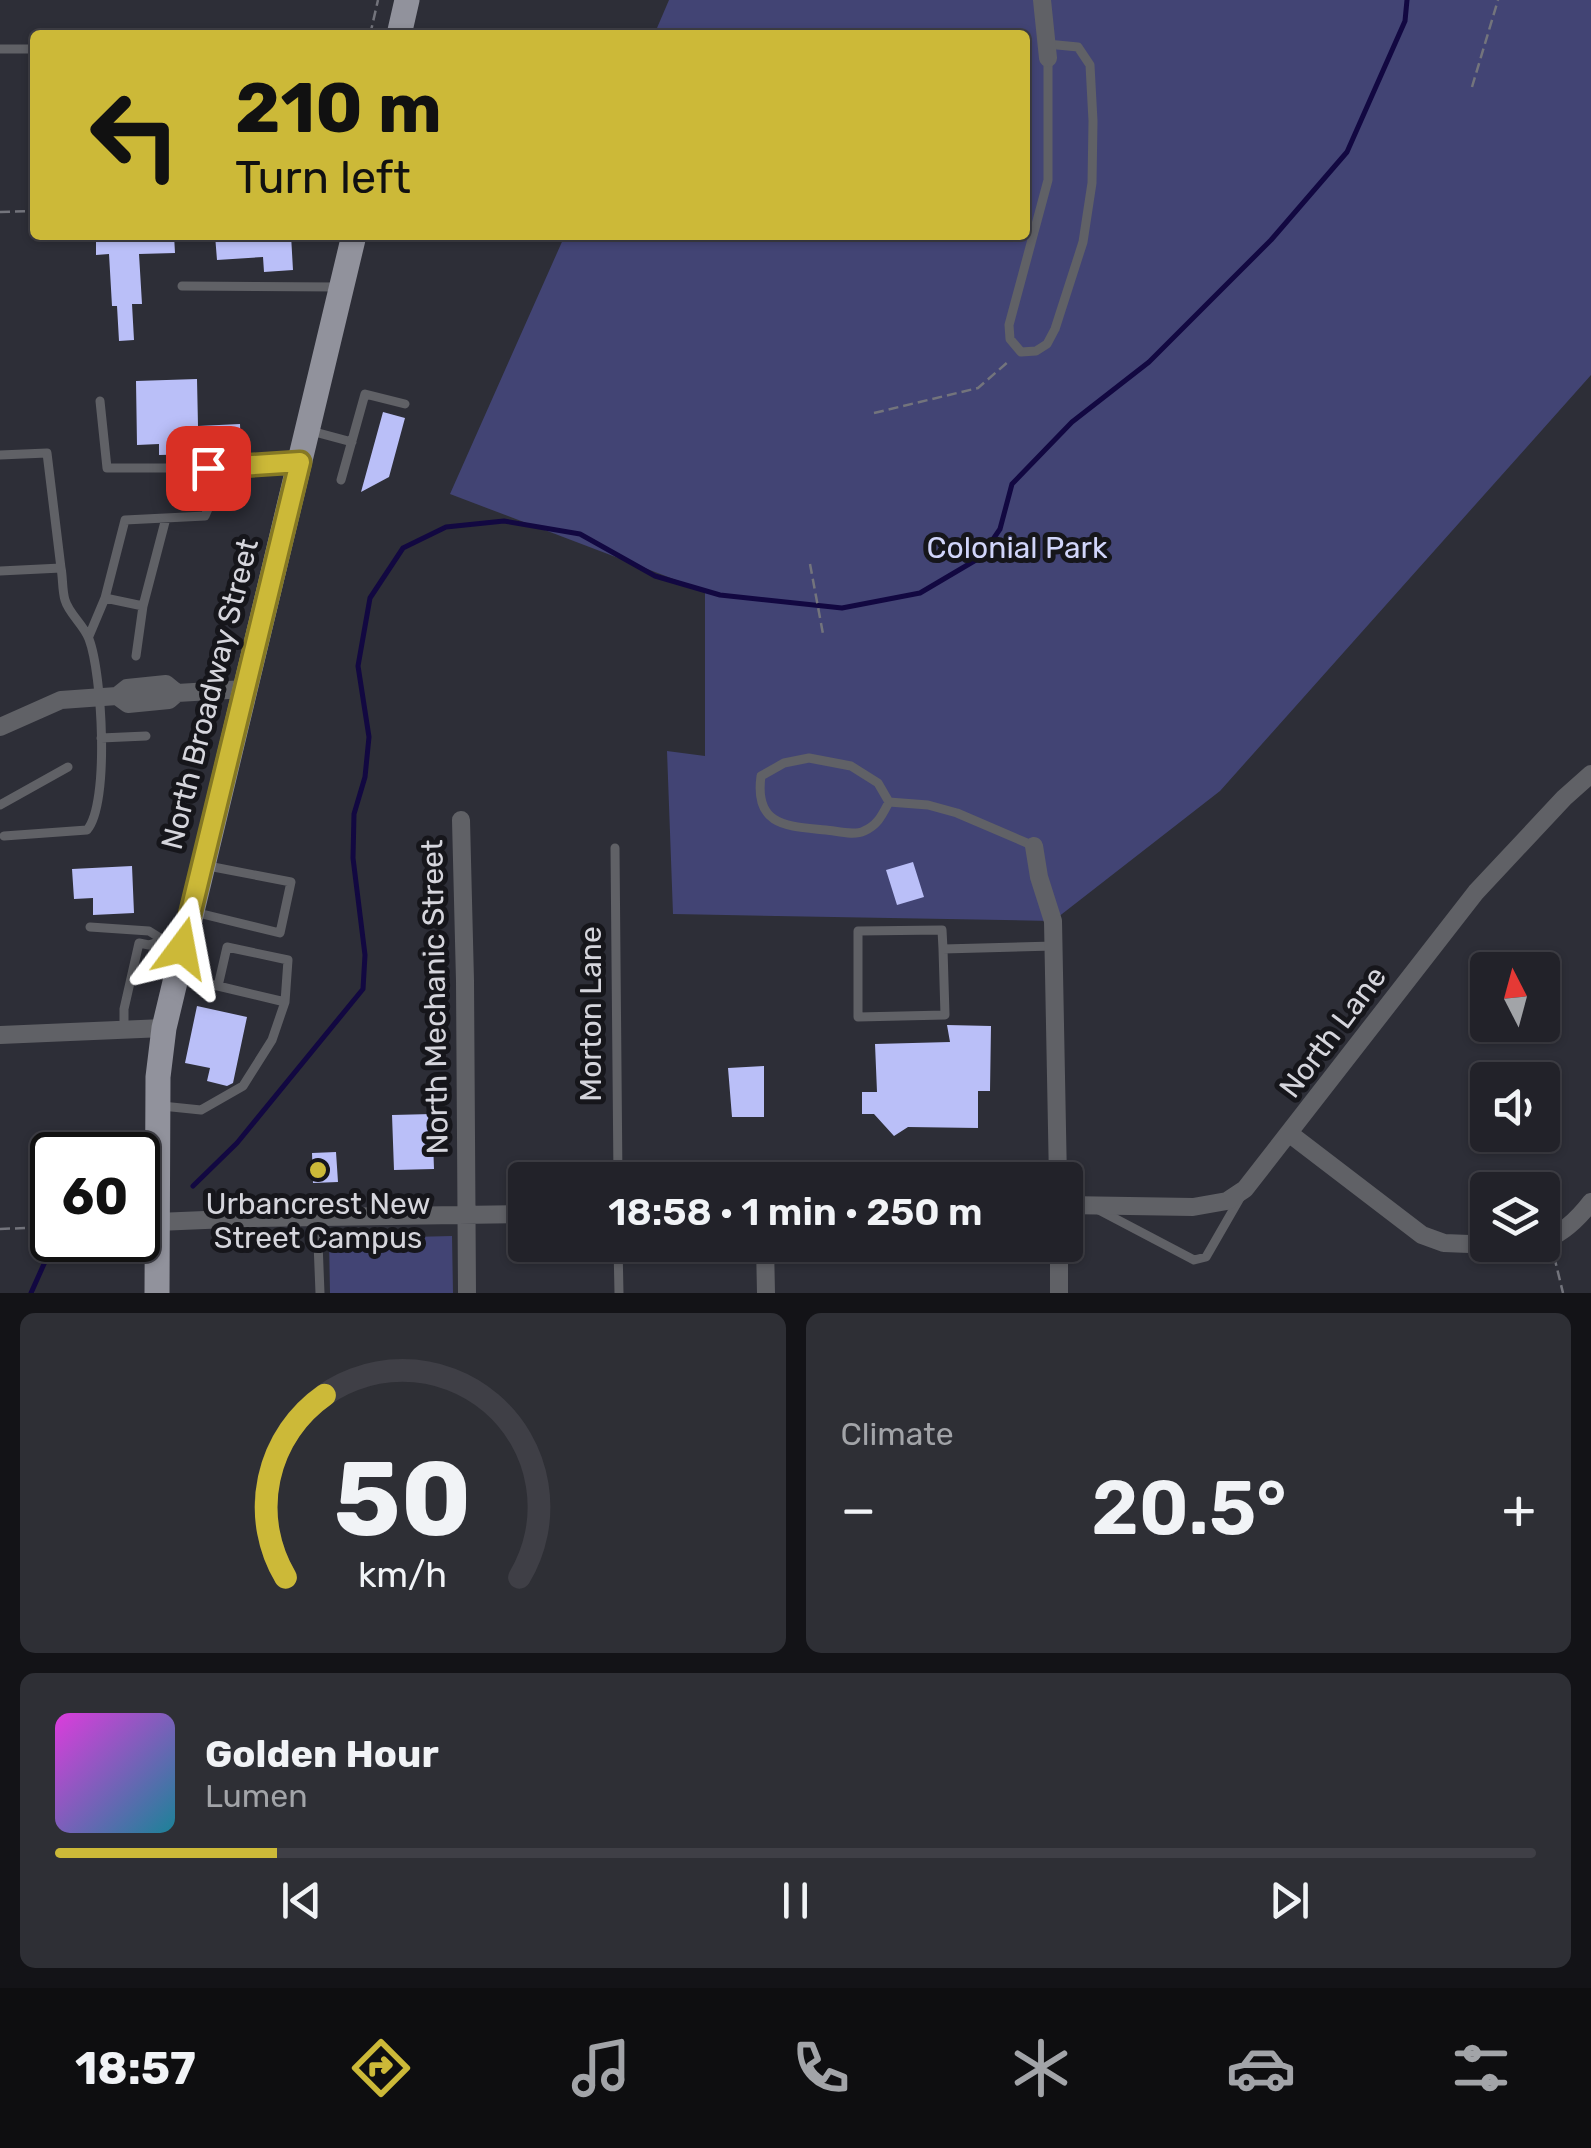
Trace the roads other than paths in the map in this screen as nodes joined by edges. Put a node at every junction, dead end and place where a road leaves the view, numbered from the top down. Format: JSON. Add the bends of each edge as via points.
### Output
{"nodes":[{"id":1,"x":407,"y":0,"type":"edge"},
{"id":2,"x":1042,"y":0,"type":"edge"},
{"id":3,"x":400,"y":30,"type":"edge"},
{"id":4,"x":0,"y":49,"type":"edge"},
{"id":5,"x":30,"y":49,"type":"edge"},
{"id":6,"x":1048,"y":51,"type":"junction"},
{"id":7,"x":353,"y":240,"type":"edge"},
{"id":8,"x":182,"y":286,"type":"dead end"},
{"id":9,"x":342,"y":287,"type":"junction"},
{"id":10,"x":100,"y":402,"type":"dead end"},
{"id":11,"x":405,"y":404,"type":"dead end"},
{"id":12,"x":307,"y":430,"type":"junction"},
{"id":13,"x":352,"y":442,"type":"junction"},
{"id":14,"x":0,"y":455,"type":"edge"},
{"id":15,"x":300,"y":462,"type":"junction"},
{"id":16,"x":208,"y":468,"type":"junction"},
{"id":17,"x":341,"y":480,"type":"dead end"},
{"id":18,"x":166,"y":518,"type":"junction"},
{"id":19,"x":62,"y":568,"type":"junction"},
{"id":20,"x":0,"y":571,"type":"edge"},
{"id":21,"x":106,"y":598,"type":"junction"},
{"id":22,"x":144,"y":606,"type":"junction"},
{"id":23,"x":88,"y":636,"type":"junction"},
{"id":24,"x":136,"y":656,"type":"dead end"},
{"id":25,"x":244,"y":689,"type":"junction"},
{"id":26,"x":108,"y":696,"type":"junction"},
{"id":27,"x":0,"y":727,"type":"edge"},
{"id":28,"x":146,"y":736,"type":"dead end"},
{"id":29,"x":100,"y":738,"type":"junction"},
{"id":30,"x":68,"y":767,"type":"dead end"},
{"id":31,"x":1591,"y":774,"type":"edge"},
{"id":32,"x":888,"y":802,"type":"junction"},
{"id":33,"x":0,"y":805,"type":"edge"},
{"id":34,"x":460,"y":820,"type":"dead end"},
{"id":35,"x":4,"y":836,"type":"dead end"},
{"id":36,"x":1034,"y":846,"type":"joint"},
{"id":37,"x":615,"y":848,"type":"dead end"},
{"id":38,"x":202,"y":865,"type":"junction"},
{"id":39,"x":191,"y":911,"type":"junction"},
{"id":40,"x":90,"y":927,"type":"dead end"},
{"id":41,"x":266,"y":929,"type":"junction"},
{"id":42,"x":173,"y":944,"type":"junction"},
{"id":43,"x":1054,"y":946,"type":"junction"},
{"id":44,"x":943,"y":949,"type":"junction"},
{"id":45,"x":260,"y":954,"type":"junction"},
{"id":46,"x":176,"y":977,"type":"junction"},
{"id":47,"x":218,"y":986,"type":"junction"},
{"id":48,"x":286,"y":1002,"type":"junction"},
{"id":49,"x":164,"y":1028,"type":"junction"},
{"id":50,"x":124,"y":1030,"type":"junction"},
{"id":51,"x":0,"y":1035,"type":"edge"},
{"id":52,"x":158,"y":1106,"type":"junction"},
{"id":53,"x":158,"y":1132,"type":"edge"},
{"id":54,"x":1290,"y":1134,"type":"junction"},
{"id":55,"x":618,"y":1162,"type":"edge"},
{"id":56,"x":1058,"y":1162,"type":"edge"},
{"id":57,"x":1245,"y":1189,"type":"junction"},
{"id":58,"x":1591,"y":1202,"type":"edge"},
{"id":59,"x":1083,"y":1206,"type":"edge"},
{"id":60,"x":1090,"y":1206,"type":"junction"},
{"id":61,"x":508,"y":1214,"type":"edge"},
{"id":62,"x":466,"y":1215,"type":"junction"},
{"id":63,"x":317,"y":1217,"type":"junction"},
{"id":64,"x":160,"y":1222,"type":"edge"},
{"id":65,"x":1560,"y":1231,"type":"edge"},
{"id":66,"x":1470,"y":1244,"type":"edge"},
{"id":67,"x":157,"y":1262,"type":"edge"},
{"id":68,"x":618,"y":1262,"type":"edge"},
{"id":69,"x":765,"y":1262,"type":"edge"},
{"id":70,"x":1059,"y":1262,"type":"edge"},
{"id":71,"x":157,"y":1293,"type":"edge"},
{"id":72,"x":320,"y":1293,"type":"edge"},
{"id":73,"x":467,"y":1293,"type":"edge"},
{"id":74,"x":619,"y":1293,"type":"edge"},
{"id":75,"x":766,"y":1293,"type":"edge"},
{"id":76,"x":1059,"y":1293,"type":"edge"}],
"edges":[{"from":1,"to":3,"type":"main road"},
{"from":2,"to":6,"type":"street"},
{"from":4,"to":5,"type":"lane"},
{"from":6,"to":6,"type":"lane","via":[[1048,180],[1010,325],[1010,339],[1021,352],[1036,352],[1055,329],[1083,242],[1092,184],[1090,65],[1078,48]]},
{"from":7,"to":9,"type":"main road","name":"North Broadway Street"},
{"from":8,"to":9,"type":"lane"},
{"from":9,"to":12,"type":"main road","name":"North Broadway Street"},
{"from":10,"to":16,"type":"lane","via":[[107,468]]},
{"from":11,"to":13,"type":"lane","via":[[365,394]]},
{"from":12,"to":13,"type":"lane"},
{"from":12,"to":15,"type":"main road","name":"North Broadway Street"},
{"from":13,"to":17,"type":"lane"},
{"from":14,"to":19,"type":"lane","via":[[46,453]]},
{"from":15,"to":16,"type":"lane"},
{"from":15,"to":25,"type":"main road","name":"North Broadway Street"},
{"from":16,"to":18,"type":"lane","via":[[205,516]]},
{"from":18,"to":21,"type":"lane","via":[[125,520]]},
{"from":18,"to":22,"type":"lane"},
{"from":19,"to":20,"type":"lane"},
{"from":19,"to":23,"type":"lane","via":[[65,602]]},
{"from":21,"to":22,"type":"lane"},
{"from":21,"to":23,"type":"lane"},
{"from":22,"to":24,"type":"lane"},
{"from":23,"to":26,"type":"lane"},
{"from":25,"to":26,"type":"street","via":[[178,693],[166,684]]},
{"from":25,"to":38,"type":"main road","name":"North Broadway Street"},
{"from":26,"to":27,"type":"street","via":[[61,700]]},
{"from":26,"to":29,"type":"lane"},
{"from":28,"to":29,"type":"lane"},
{"from":29,"to":35,"type":"lane","via":[[94,822],[86,830]]},
{"from":30,"to":33,"type":"lane"},
{"from":31,"to":54,"type":"street","name":"North Lane","via":[[1476,892]]},
{"from":32,"to":32,"type":"lane","via":[[878,783],[851,766],[809,758],[762,776],[759,793],[781,826],[860,834],[878,823]]},
{"from":32,"to":36,"type":"lane","via":[[958,812]]},
{"from":34,"to":62,"type":"street","name":"North Mechanic Street"},
{"from":36,"to":43,"type":"street"},
{"from":37,"to":55,"type":"lane","name":"Morton Lane"},
{"from":38,"to":39,"type":"main road","name":"North Broadway Street"},
{"from":38,"to":41,"type":"lane","via":[[291,882],[280,932]]},
{"from":39,"to":41,"type":"lane"},
{"from":39,"to":42,"type":"main road","name":"North Broadway Street"},
{"from":40,"to":42,"type":"lane","via":[[149,931]]},
{"from":41,"to":45,"type":"lane"},
{"from":42,"to":46,"type":"main road","name":"North Broadway Street"},
{"from":42,"to":50,"type":"lane","via":[[139,942]]},
{"from":43,"to":44,"type":"lane"},
{"from":43,"to":56,"type":"street"},
{"from":44,"to":44,"type":"lane","via":[[945,1015],[858,1017],[858,931],[942,930]]},
{"from":45,"to":47,"type":"lane","via":[[227,947]]},
{"from":45,"to":48,"type":"lane","via":[[288,960]]},
{"from":46,"to":47,"type":"lane"},
{"from":46,"to":49,"type":"main road","name":"North Broadway Street"},
{"from":47,"to":48,"type":"lane"},
{"from":48,"to":52,"type":"lane","via":[[243,1086],[201,1110]]},
{"from":49,"to":50,"type":"street"},
{"from":49,"to":52,"type":"main road","name":"North Broadway Street"},
{"from":50,"to":51,"type":"street"},
{"from":52,"to":53,"type":"main road","name":"North Broadway Street"},
{"from":54,"to":57,"type":"street","name":"North Lane"},
{"from":54,"to":66,"type":"street","via":[[1422,1235]]},
{"from":57,"to":60,"type":"street","via":[[1226,1201],[1193,1207]]},
{"from":57,"to":60,"type":"lane","via":[[1206,1257],[1194,1260]]},
{"from":58,"to":65,"type":"street"},
{"from":59,"to":60,"type":"street"},
{"from":61,"to":62,"type":"street"},
{"from":62,"to":63,"type":"street"},
{"from":62,"to":73,"type":"street","name":"North Mechanic Street"},
{"from":63,"to":64,"type":"street"},
{"from":63,"to":72,"type":"lane"},
{"from":67,"to":71,"type":"main road","name":"North Broadway Street"},
{"from":68,"to":74,"type":"lane"},
{"from":69,"to":75,"type":"street"},
{"from":70,"to":76,"type":"street"}]}
